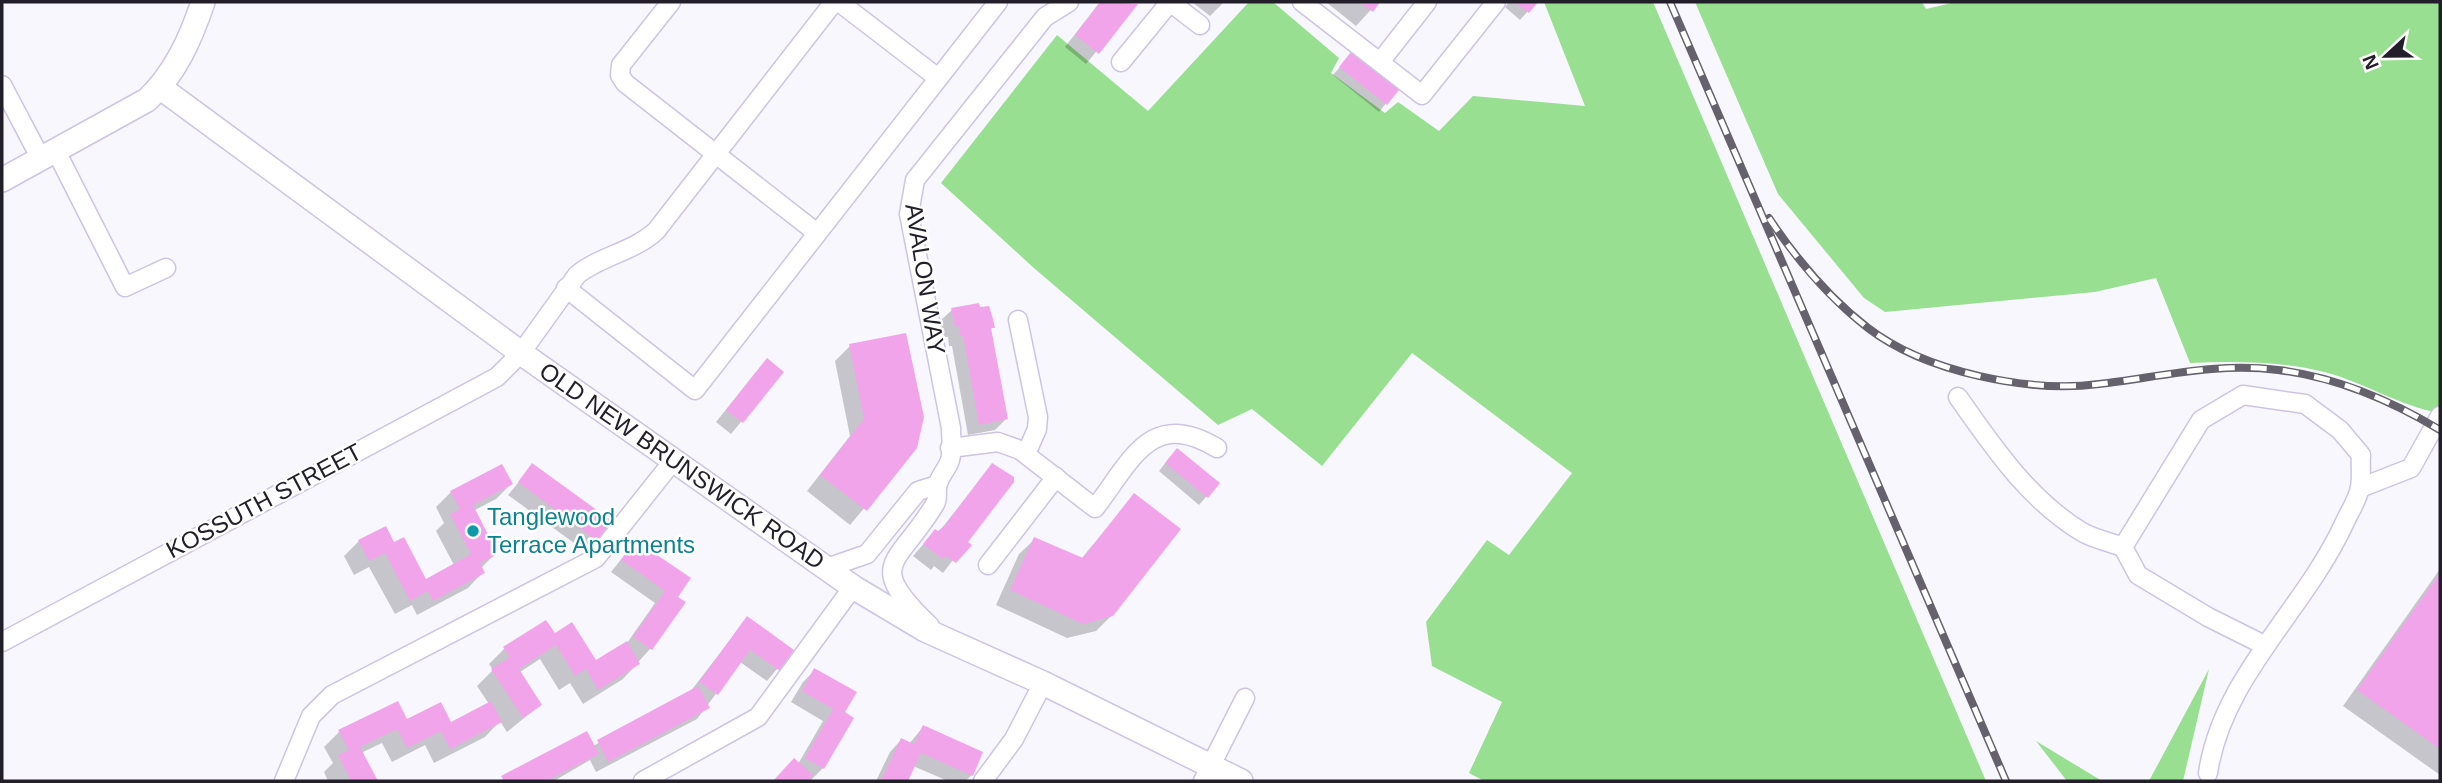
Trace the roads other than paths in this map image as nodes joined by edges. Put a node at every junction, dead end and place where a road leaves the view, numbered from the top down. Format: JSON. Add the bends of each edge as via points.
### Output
{"nodes":[{"id":1,"x":203,"y":2,"type":"edge"},
{"id":2,"x":671,"y":2,"type":"edge"},
{"id":3,"x":837,"y":2,"type":"edge"},
{"id":4,"x":998,"y":2,"type":"edge"},
{"id":5,"x":1069,"y":2,"type":"edge"},
{"id":6,"x":1170,"y":2,"type":"edge"},
{"id":7,"x":1302,"y":2,"type":"edge"},
{"id":8,"x":1427,"y":2,"type":"edge"},
{"id":9,"x":1496,"y":2,"type":"edge"},
{"id":10,"x":1200,"y":25,"type":"dead end"},
{"id":11,"x":1121,"y":62,"type":"dead end"},
{"id":12,"x":1380,"y":62,"type":"junction"},
{"id":13,"x":938,"y":78,"type":"junction"},
{"id":14,"x":2,"y":85,"type":"edge"},
{"id":15,"x":160,"y":88,"type":"junction"},
{"id":16,"x":716,"y":154,"type":"junction"},
{"id":17,"x":48,"y":155,"type":"junction"},
{"id":18,"x":2,"y":180,"type":"edge"},
{"id":19,"x":817,"y":233,"type":"junction"},
{"id":20,"x":166,"y":268,"type":"dead end"},
{"id":21,"x":566,"y":288,"type":"junction"},
{"id":22,"x":1018,"y":320,"type":"dead end"},
{"id":23,"x":521,"y":353,"type":"junction"},
{"id":24,"x":1958,"y":397,"type":"dead end"},
{"id":25,"x":2440,"y":416,"type":"edge"},
{"id":26,"x":950,"y":448,"type":"junction"},
{"id":27,"x":1217,"y":448,"type":"dead end"},
{"id":28,"x":1026,"y":454,"type":"junction"},
{"id":29,"x":673,"y":461,"type":"junction"},
{"id":30,"x":1056,"y":477,"type":"junction"},
{"id":31,"x":937,"y":485,"type":"junction"},
{"id":32,"x":2360,"y":488,"type":"junction"},
{"id":33,"x":2123,"y":547,"type":"junction"},
{"id":34,"x":988,"y":565,"type":"dead end"},
{"id":35,"x":827,"y":568,"type":"junction"},
{"id":36,"x":853,"y":587,"type":"junction"},
{"id":37,"x":940,"y":637,"type":"junction"},
{"id":38,"x":2,"y":642,"type":"edge"},
{"id":39,"x":2266,"y":646,"type":"junction"},
{"id":40,"x":1043,"y":683,"type":"junction"},
{"id":41,"x":1245,"y":698,"type":"dead end"},
{"id":42,"x":1206,"y":773,"type":"edge"},
{"id":43,"x":2210,"y":778,"type":"edge"},
{"id":44,"x":284,"y":781,"type":"edge"},
{"id":45,"x":643,"y":781,"type":"edge"},
{"id":46,"x":983,"y":781,"type":"edge"},
{"id":47,"x":1241,"y":781,"type":"edge"}],
"edges":[{"from":1,"to":15,"type":"main road","via":[[178,62]]},
{"from":2,"to":16,"type":"street","via":[[621,65],[620,75]]},
{"from":3,"to":13,"type":"street"},
{"from":3,"to":16,"type":"street","name":"KOSSUTH STREET"},
{"from":4,"to":13,"type":"street"},
{"from":5,"to":26,"type":"street","name":"AVALON WAY","via":[[1045,17],[915,180],[911,191],[909,214],[951,428]]},
{"from":6,"to":10,"type":"street"},
{"from":6,"to":11,"type":"street"},
{"from":7,"to":12,"type":"street"},
{"from":8,"to":12,"type":"street"},
{"from":9,"to":12,"type":"street","via":[[1422,95]]},
{"from":13,"to":19,"type":"street"},
{"from":14,"to":17,"type":"street"},
{"from":15,"to":17,"type":"main road","via":[[147,100]]},
{"from":15,"to":23,"type":"main road","name":"OLD NEW BRUNSWICK ROAD"},
{"from":16,"to":19,"type":"street"},
{"from":16,"to":21,"type":"street","name":"KOSSUTH STREET","via":[[648,238],[586,267]]},
{"from":17,"to":18,"type":"main road"},
{"from":17,"to":20,"type":"street","via":[[125,287]]},
{"from":19,"to":21,"type":"street","via":[[695,390]]},
{"from":21,"to":23,"type":"street","name":"KOSSUTH STREET"},
{"from":22,"to":28,"type":"street","via":[[1038,417]]},
{"from":23,"to":29,"type":"main road","name":"OLD NEW BRUNSWICK ROAD"},
{"from":23,"to":38,"type":"street","name":"KOSSUTH STREET","via":[[497,377]]},
{"from":24,"to":33,"type":"street","via":[[2035,495],[2084,533]]},
{"from":25,"to":32,"type":"street","via":[[2411,468]]},
{"from":26,"to":28,"type":"street","via":[[998,442]]},
{"from":26,"to":31,"type":"street","name":"AVALON WAY","via":[[950,460]]},
{"from":27,"to":30,"type":"street","via":[[1196,436],[1164,433],[1138,453],[1095,508]]},
{"from":28,"to":30,"type":"street"},
{"from":29,"to":35,"type":"main road","name":"OLD NEW BRUNSWICK ROAD"},
{"from":29,"to":44,"type":"street","via":[[596,558],[332,695],[311,716]]},
{"from":30,"to":34,"type":"street"},
{"from":31,"to":35,"type":"street","via":[[918,491],[867,554]]},
{"from":31,"to":37,"type":"street","name":"AVALON WAY","via":[[937,501],[890,567],[894,585],[906,602]]},
{"from":32,"to":33,"type":"street","via":[[2361,455],[2340,430],[2305,404],[2244,395],[2201,420]]},
{"from":32,"to":39,"type":"street","via":[[2329,554]]},
{"from":33,"to":39,"type":"street","via":[[2138,575]]},
{"from":35,"to":36,"type":"main road","name":"OLD NEW BRUNSWICK ROAD"},
{"from":36,"to":37,"type":"main road","name":"OLD NEW BRUNSWICK ROAD"},
{"from":36,"to":45,"type":"street","via":[[758,717]]},
{"from":37,"to":40,"type":"main road","name":"OLD NEW BRUNSWICK ROAD"},
{"from":39,"to":43,"type":"street","via":[[2224,715],[2211,752]]},
{"from":40,"to":42,"type":"main road","name":"OLD NEW BRUNSWICK ROAD"},
{"from":40,"to":46,"type":"street","via":[[1014,739]]},
{"from":41,"to":42,"type":"street"},
{"from":42,"to":47,"type":"main road","name":"OLD NEW BRUNSWICK ROAD"}]}
